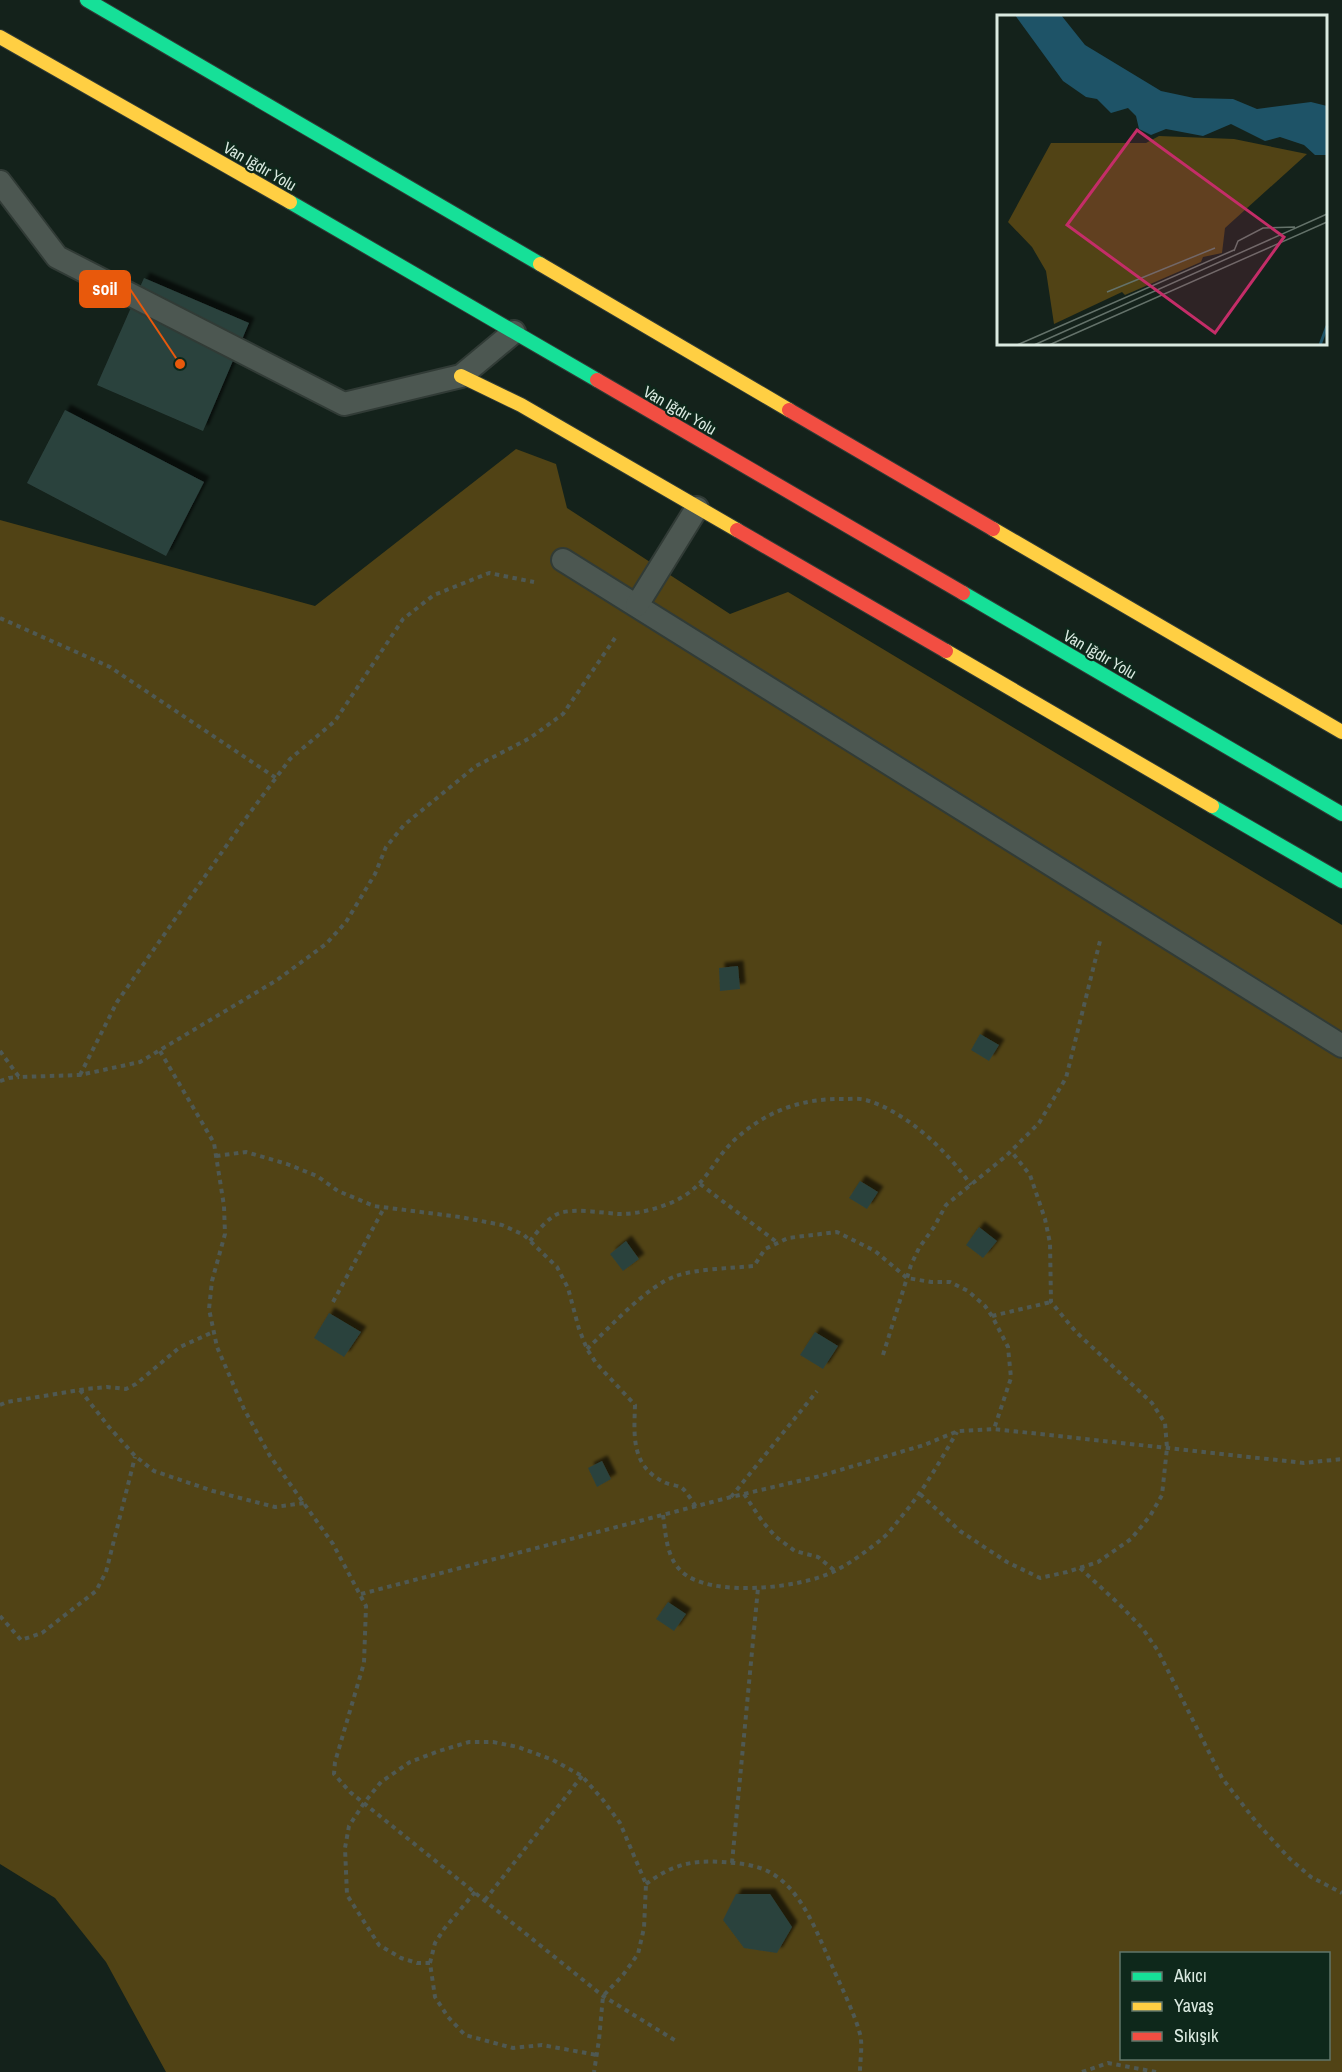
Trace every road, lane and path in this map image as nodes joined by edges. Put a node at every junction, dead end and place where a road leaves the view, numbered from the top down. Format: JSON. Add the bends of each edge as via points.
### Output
{"nodes":[{"id":1,"x":87,"y":0,"type":"edge"},
{"id":2,"x":0,"y":37,"type":"edge"},
{"id":3,"x":0,"y":182,"type":"edge"},
{"id":4,"x":514,"y":332,"type":"junction"},
{"id":5,"x":461,"y":376,"type":"junction"},
{"id":6,"x":698,"y":508,"type":"junction"},
{"id":7,"x":573,"y":565,"type":"joint"},
{"id":8,"x":637,"y":606,"type":"junction"},
{"id":9,"x":0,"y":618,"type":"edge"},
{"id":10,"x":1342,"y":732,"type":"edge"},
{"id":11,"x":276,"y":778,"type":"junction"},
{"id":12,"x":1342,"y":814,"type":"edge"},
{"id":13,"x":1342,"y":881,"type":"edge"},
{"id":14,"x":1110,"y":901,"type":"junction"},
{"id":15,"x":1342,"y":1046,"type":"edge"},
{"id":16,"x":0,"y":1051,"type":"edge"},
{"id":17,"x":160,"y":1051,"type":"junction"},
{"id":18,"x":80,"y":1075,"type":"junction"},
{"id":19,"x":19,"y":1077,"type":"junction"},
{"id":20,"x":0,"y":1081,"type":"edge"},
{"id":21,"x":1011,"y":1151,"type":"junction"},
{"id":22,"x":216,"y":1156,"type":"junction"},
{"id":23,"x":700,"y":1185,"type":"junction"},
{"id":24,"x":971,"y":1185,"type":"junction"},
{"id":25,"x":384,"y":1208,"type":"junction"},
{"id":26,"x":530,"y":1241,"type":"junction"},
{"id":27,"x":778,"y":1243,"type":"junction"},
{"id":28,"x":907,"y":1278,"type":"junction"},
{"id":29,"x":333,"y":1302,"type":"dead end"},
{"id":30,"x":1051,"y":1302,"type":"junction"},
{"id":31,"x":992,"y":1316,"type":"junction"},
{"id":32,"x":213,"y":1332,"type":"junction"},
{"id":33,"x":587,"y":1349,"type":"junction"},
{"id":34,"x":883,"y":1355,"type":"dead end"},
{"id":35,"x":80,"y":1390,"type":"junction"},
{"id":36,"x":817,"y":1390,"type":"dead end"},
{"id":37,"x":0,"y":1405,"type":"edge"},
{"id":38,"x":994,"y":1429,"type":"junction"},
{"id":39,"x":958,"y":1431,"type":"junction"},
{"id":40,"x":1167,"y":1448,"type":"junction"},
{"id":41,"x":135,"y":1456,"type":"junction"},
{"id":42,"x":1342,"y":1459,"type":"edge"},
{"id":43,"x":744,"y":1494,"type":"junction"},
{"id":44,"x":920,"y":1494,"type":"junction"},
{"id":45,"x":731,"y":1497,"type":"junction"},
{"id":46,"x":304,"y":1503,"type":"junction"},
{"id":47,"x":696,"y":1507,"type":"junction"},
{"id":48,"x":663,"y":1515,"type":"junction"},
{"id":49,"x":1080,"y":1568,"type":"junction"},
{"id":50,"x":835,"y":1571,"type":"junction"},
{"id":51,"x":758,"y":1588,"type":"junction"},
{"id":52,"x":361,"y":1594,"type":"junction"},
{"id":53,"x":0,"y":1616,"type":"edge"},
{"id":54,"x":582,"y":1776,"type":"junction"},
{"id":55,"x":364,"y":1803,"type":"junction"},
{"id":56,"x":732,"y":1863,"type":"junction"},
{"id":57,"x":646,"y":1884,"type":"junction"},
{"id":58,"x":476,"y":1892,"type":"junction"},
{"id":59,"x":1342,"y":1893,"type":"edge"},
{"id":60,"x":485,"y":1900,"type":"junction"},
{"id":61,"x":430,"y":1963,"type":"junction"},
{"id":62,"x":603,"y":1996,"type":"junction"},
{"id":63,"x":676,"y":2041,"type":"dead end"},
{"id":64,"x":597,"y":2055,"type":"junction"},
{"id":65,"x":594,"y":2072,"type":"edge"},
{"id":66,"x":860,"y":2072,"type":"edge"},
{"id":67,"x":1082,"y":2072,"type":"edge"},
{"id":68,"x":1156,"y":2072,"type":"edge"}],
"edges":[{"from":1,"to":10,"type":"main road"},
{"from":2,"to":4,"type":"main road","name":"Van Iğdır Yolu"},
{"from":3,"to":5,"type":"lane","via":[[57,256],[345,404]]},
{"from":4,"to":5,"type":"lane"},
{"from":4,"to":12,"type":"main road","name":"Van Iğdır Yolu"},
{"from":5,"to":6,"type":"main road","via":[[521,405]]},
{"from":6,"to":8,"type":"lane"},
{"from":6,"to":13,"type":"main road"},
{"from":7,"to":8,"type":"lane"},
{"from":7,"to":11,"type":"path","via":[[532,583],[489,573],[434,595],[403,619],[335,721],[290,759]]},
{"from":8,"to":14,"type":"lane"},
{"from":8,"to":17,"type":"path","via":[[563,714],[530,738],[476,766],[404,825],[386,847],[346,922],[326,944],[277,980]]},
{"from":9,"to":11,"type":"path","via":[[110,667]]},
{"from":11,"to":18,"type":"path","via":[[117,1002]]},
{"from":14,"to":15,"type":"lane"},
{"from":14,"to":21,"type":"path","via":[[1066,1078],[1039,1123]]},
{"from":16,"to":19,"type":"path"},
{"from":17,"to":18,"type":"path","via":[[140,1062]]},
{"from":17,"to":22,"type":"path","via":[[214,1143]]},
{"from":18,"to":19,"type":"path"},
{"from":19,"to":20,"type":"path"},
{"from":21,"to":24,"type":"path"},
{"from":21,"to":30,"type":"path","via":[[1030,1175],[1045,1218],[1050,1243]]},
{"from":22,"to":25,"type":"path","via":[[246,1152],[287,1164],[317,1176],[357,1201]]},
{"from":22,"to":32,"type":"path","via":[[225,1234],[208,1309]]},
{"from":23,"to":24,"type":"path","via":[[725,1149],[754,1124],[773,1112],[825,1099],[865,1100],[897,1115],[919,1128]]},
{"from":23,"to":26,"type":"path","via":[[670,1203],[636,1213],[560,1213]]},
{"from":23,"to":27,"type":"path"},
{"from":24,"to":28,"type":"path","via":[[946,1205],[919,1248]]},
{"from":25,"to":26,"type":"path","via":[[502,1226]]},
{"from":25,"to":29,"type":"path"},
{"from":26,"to":33,"type":"path","via":[[557,1267],[568,1288]]},
{"from":27,"to":28,"type":"path","via":[[788,1238],[837,1232],[875,1251]]},
{"from":27,"to":33,"type":"path","via":[[765,1249],[754,1266],[677,1275],[659,1284]]},
{"from":28,"to":31,"type":"path","via":[[950,1282],[968,1291]]},
{"from":28,"to":34,"type":"path"},
{"from":30,"to":31,"type":"path"},
{"from":30,"to":40,"type":"path","via":[[1076,1332],[1152,1403],[1165,1423]]},
{"from":31,"to":38,"type":"path","via":[[1008,1347],[1011,1378]]},
{"from":32,"to":35,"type":"path","via":[[180,1347],[126,1389]]},
{"from":32,"to":46,"type":"path","via":[[244,1409],[270,1456]]},
{"from":33,"to":47,"type":"path","via":[[635,1405],[637,1454],[647,1469],[663,1482],[682,1488]]},
{"from":35,"to":37,"type":"path"},
{"from":35,"to":41,"type":"path"},
{"from":36,"to":45,"type":"path"},
{"from":38,"to":39,"type":"path"},
{"from":38,"to":40,"type":"path"},
{"from":39,"to":43,"type":"path","via":[[887,1457]]},
{"from":39,"to":44,"type":"path"},
{"from":40,"to":42,"type":"path","via":[[1304,1463]]},
{"from":40,"to":49,"type":"path","via":[[1162,1495],[1150,1516],[1131,1539],[1098,1562]]},
{"from":41,"to":46,"type":"path","via":[[154,1471],[244,1500],[275,1507]]},
{"from":41,"to":53,"type":"path","via":[[106,1572],[96,1591],[42,1633],[21,1640]]},
{"from":43,"to":45,"type":"path"},
{"from":43,"to":50,"type":"path","via":[[776,1537],[795,1551],[818,1557]]},
{"from":44,"to":49,"type":"path","via":[[960,1531],[1040,1578]]},
{"from":44,"to":50,"type":"path","via":[[885,1536]]},
{"from":45,"to":47,"type":"path"},
{"from":46,"to":52,"type":"path"},
{"from":47,"to":48,"type":"path"},
{"from":48,"to":51,"type":"path","via":[[669,1551],[682,1571],[700,1583]]},
{"from":48,"to":52,"type":"path"},
{"from":49,"to":59,"type":"path","via":[[1143,1629],[1222,1778],[1257,1823],[1311,1877]]},
{"from":50,"to":51,"type":"path"},
{"from":51,"to":56,"type":"path"},
{"from":52,"to":55,"type":"path","via":[[366,1606],[364,1663],[334,1774]]},
{"from":54,"to":55,"type":"path","via":[[518,1747],[469,1742],[410,1762],[381,1782]]},
{"from":54,"to":57,"type":"path","via":[[620,1823]]},
{"from":54,"to":60,"type":"path"},
{"from":55,"to":58,"type":"path"},
{"from":55,"to":61,"type":"path","via":[[349,1826],[345,1848],[347,1895],[379,1945],[401,1958]]},
{"from":56,"to":57,"type":"path","via":[[687,1862]]},
{"from":56,"to":66,"type":"path","via":[[765,1870],[787,1886],[804,1908],[861,2038]]},
{"from":57,"to":62,"type":"path","via":[[644,1928],[638,1954]]},
{"from":58,"to":60,"type":"path"},
{"from":58,"to":61,"type":"path","via":[[444,1929]]},
{"from":60,"to":62,"type":"path"},
{"from":61,"to":64,"type":"path","via":[[435,1997],[465,2034],[513,2048],[542,2045]]},
{"from":62,"to":63,"type":"path"},
{"from":62,"to":64,"type":"path"},
{"from":64,"to":65,"type":"path"},
{"from":67,"to":68,"type":"path","via":[[1108,2063]]}]}
